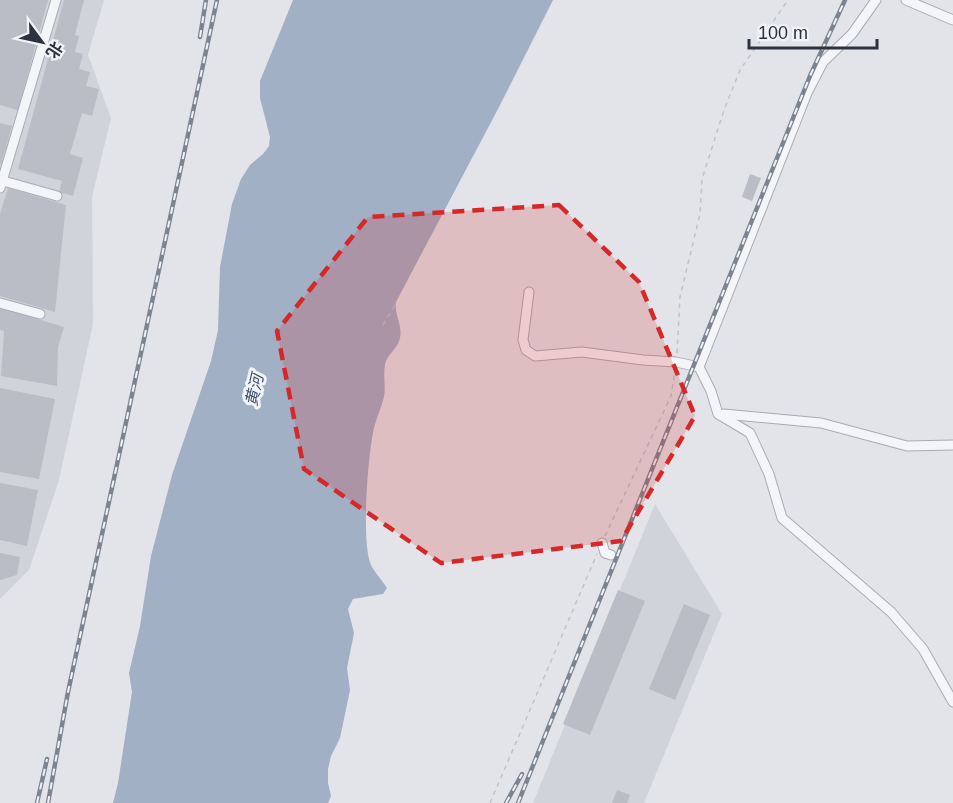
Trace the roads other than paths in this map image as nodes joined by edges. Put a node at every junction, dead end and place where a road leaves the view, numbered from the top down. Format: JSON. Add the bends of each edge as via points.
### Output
{"nodes":[{"id":1,"x":56,"y":0,"type":"edge"},
{"id":2,"x":876,"y":0,"type":"edge"},
{"id":3,"x":906,"y":0,"type":"edge"},
{"id":4,"x":953,"y":20,"type":"edge"},
{"id":5,"x":1,"y":182,"type":"edge"},
{"id":6,"x":57,"y":196,"type":"dead end"},
{"id":7,"x":529,"y":292,"type":"dead end"},
{"id":8,"x":0,"y":303,"type":"edge"},
{"id":9,"x":40,"y":314,"type":"dead end"},
{"id":10,"x":699,"y":368,"type":"junction"},
{"id":11,"x":718,"y":414,"type":"junction"},
{"id":12,"x":953,"y":445,"type":"edge"},
{"id":13,"x":602,"y":543,"type":"road end"},
{"id":14,"x":611,"y":555,"type":"dead end"},
{"id":15,"x":953,"y":702,"type":"edge"}],
"edges":[{"from":1,"to":5,"type":"street"},
{"from":2,"to":10,"type":"street","via":[[852,34],[823,62],[807,93]]},
{"from":3,"to":4,"type":"street"},
{"from":5,"to":6,"type":"street"},
{"from":7,"to":10,"type":"street","via":[[523,345],[530,354],[557,356],[582,352]]},
{"from":8,"to":9,"type":"street"},
{"from":10,"to":11,"type":"street"},
{"from":11,"to":12,"type":"street","via":[[821,423],[906,446]]},
{"from":11,"to":15,"type":"street","via":[[750,433],[770,474],[782,518],[891,612],[923,649]]},
{"from":13,"to":14,"type":"street","via":[[605,553]]}]}
